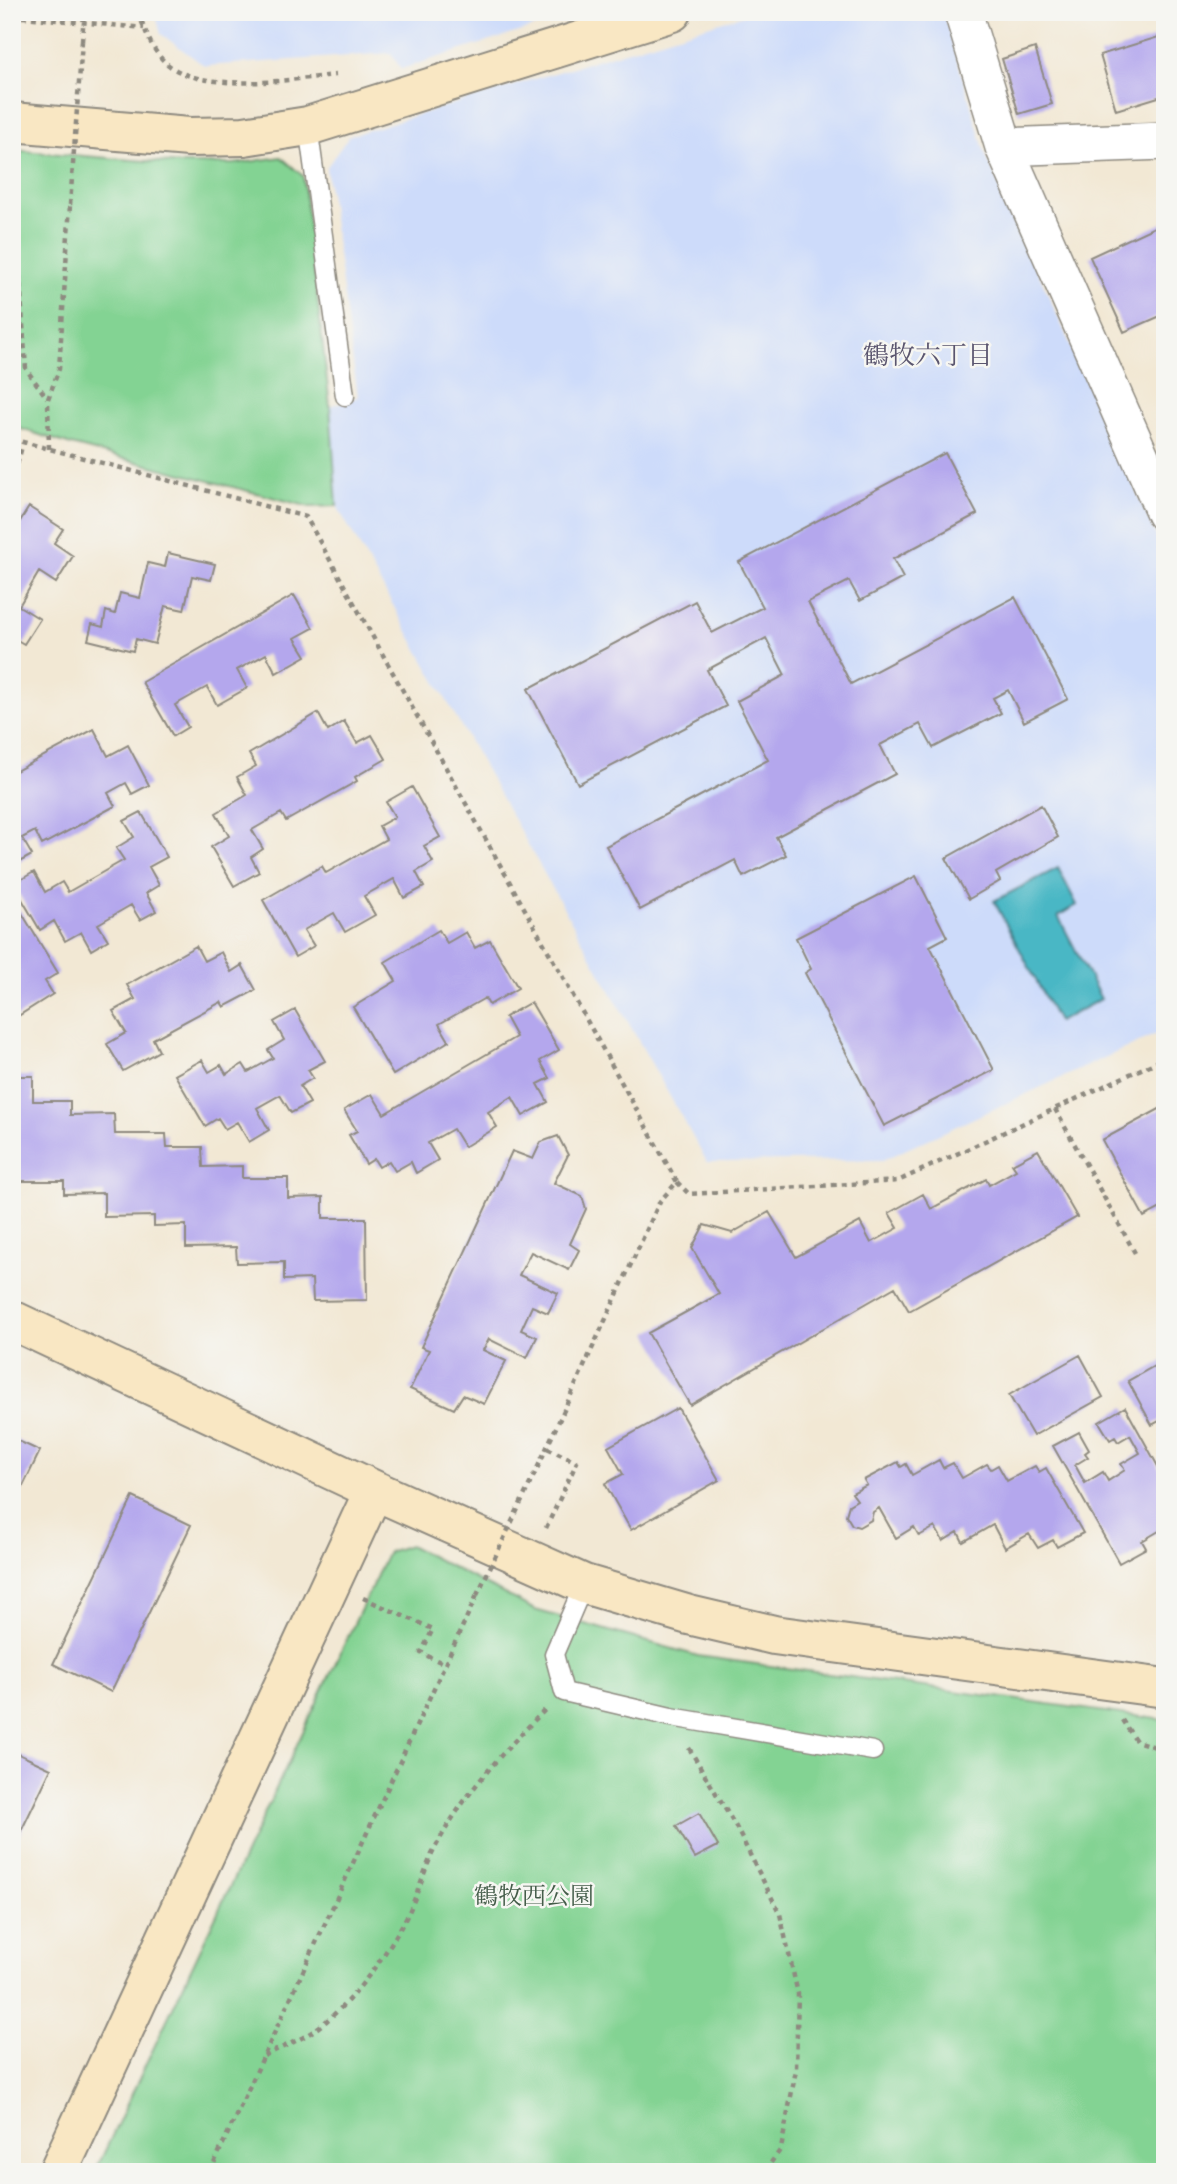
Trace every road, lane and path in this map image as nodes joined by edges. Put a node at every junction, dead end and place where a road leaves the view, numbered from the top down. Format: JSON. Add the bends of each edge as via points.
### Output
{"nodes":[{"id":1,"x":84,"y":12,"type":"edge"},
{"id":2,"x":138,"y":12,"type":"edge"},
{"id":3,"x":672,"y":12,"type":"edge"},
{"id":4,"x":963,"y":12,"type":"edge"},
{"id":5,"x":12,"y":16,"type":"edge"},
{"id":6,"x":83,"y":22,"type":"junction"},
{"id":7,"x":144,"y":28,"type":"junction"},
{"id":8,"x":338,"y":75,"type":"dead end"},
{"id":9,"x":12,"y":122,"type":"edge"},
{"id":10,"x":309,"y":126,"type":"junction"},
{"id":11,"x":1165,"y":141,"type":"edge"},
{"id":12,"x":1004,"y":147,"type":"junction"},
{"id":13,"x":12,"y":217,"type":"edge"},
{"id":14,"x":345,"y":396,"type":"dead end"},
{"id":15,"x":48,"y":399,"type":"junction"},
{"id":16,"x":12,"y":439,"type":"edge"},
{"id":17,"x":23,"y":443,"type":"junction"},
{"id":18,"x":1134,"y":444,"type":"junction"},
{"id":19,"x":49,"y":449,"type":"junction"},
{"id":20,"x":1165,"y":465,"type":"edge"},
{"id":21,"x":12,"y":483,"type":"edge"},
{"id":22,"x":1165,"y":513,"type":"edge"},
{"id":23,"x":1165,"y":1058,"type":"edge"},
{"id":24,"x":1055,"y":1109,"type":"junction"},
{"id":25,"x":677,"y":1182,"type":"junction"},
{"id":26,"x":1135,"y":1254,"type":"dead end"},
{"id":27,"x":12,"y":1320,"type":"edge"},
{"id":28,"x":547,"y":1448,"type":"junction"},
{"id":29,"x":374,"y":1490,"type":"junction"},
{"id":30,"x":542,"y":1535,"type":"dead end"},
{"id":31,"x":584,"y":1584,"type":"junction"},
{"id":32,"x":357,"y":1595,"type":"dead end"},
{"id":33,"x":445,"y":1664,"type":"junction"},
{"id":34,"x":1165,"y":1688,"type":"edge"},
{"id":35,"x":564,"y":1692,"type":"junction"},
{"id":36,"x":1119,"y":1714,"type":"dead end"},
{"id":37,"x":671,"y":1717,"type":"junction"},
{"id":38,"x":1165,"y":1749,"type":"edge"},
{"id":39,"x":873,"y":1751,"type":"dead end"},
{"id":40,"x":263,"y":2056,"type":"junction"},
{"id":41,"x":58,"y":2172,"type":"edge"},
{"id":42,"x":209,"y":2172,"type":"edge"},
{"id":43,"x":764,"y":2172,"type":"edge"}],
"edges":[{"from":1,"to":6,"type":"path"},
{"from":2,"to":7,"type":"path"},
{"from":3,"to":10,"type":"street"},
{"from":4,"to":12,"type":"street"},
{"from":5,"to":6,"type":"path"},
{"from":6,"to":7,"type":"path"},
{"from":6,"to":15,"type":"path","bridge":true,"via":[[58,369]]},
{"from":7,"to":8,"type":"path","via":[[164,61],[187,76],[241,83]]},
{"from":9,"to":10,"type":"street","via":[[189,137],[244,136]]},
{"from":10,"to":14,"type":"lane"},
{"from":11,"to":12,"type":"street"},
{"from":12,"to":18,"type":"street"},
{"from":13,"to":15,"type":"path","via":[[16,219],[26,369]]},
{"from":15,"to":19,"type":"path"},
{"from":16,"to":17,"type":"path"},
{"from":17,"to":19,"type":"path"},
{"from":17,"to":21,"type":"path"},
{"from":18,"to":20,"type":"street"},
{"from":18,"to":22,"type":"street"},
{"from":19,"to":25,"type":"path","via":[[306,517]]},
{"from":23,"to":24,"type":"path"},
{"from":24,"to":25,"type":"path","via":[[898,1181],[689,1194]]},
{"from":24,"to":26,"type":"path"},
{"from":25,"to":28,"type":"path","via":[[660,1200]]},
{"from":27,"to":29,"type":"street"},
{"from":28,"to":30,"type":"path","via":[[577,1462]]},
{"from":28,"to":33,"type":"path","bridge":true},
{"from":29,"to":31,"type":"street"},
{"from":29,"to":41,"type":"street"},
{"from":31,"to":34,"type":"street","via":[[774,1635]]},
{"from":31,"to":35,"type":"lane","via":[[554,1654]]},
{"from":32,"to":33,"type":"path","via":[[433,1629],[421,1653]]},
{"from":33,"to":40,"type":"path"},
{"from":35,"to":37,"type":"lane"},
{"from":35,"to":40,"type":"path","via":[[467,1795],[434,1851],[407,1914],[348,2001],[308,2034]]},
{"from":36,"to":38,"type":"path","via":[[1136,1741]]},
{"from":37,"to":39,"type":"lane"},
{"from":37,"to":43,"type":"path","via":[[736,1827],[780,1914],[798,1994],[796,2070],[781,2148]]},
{"from":40,"to":42,"type":"path"}]}
